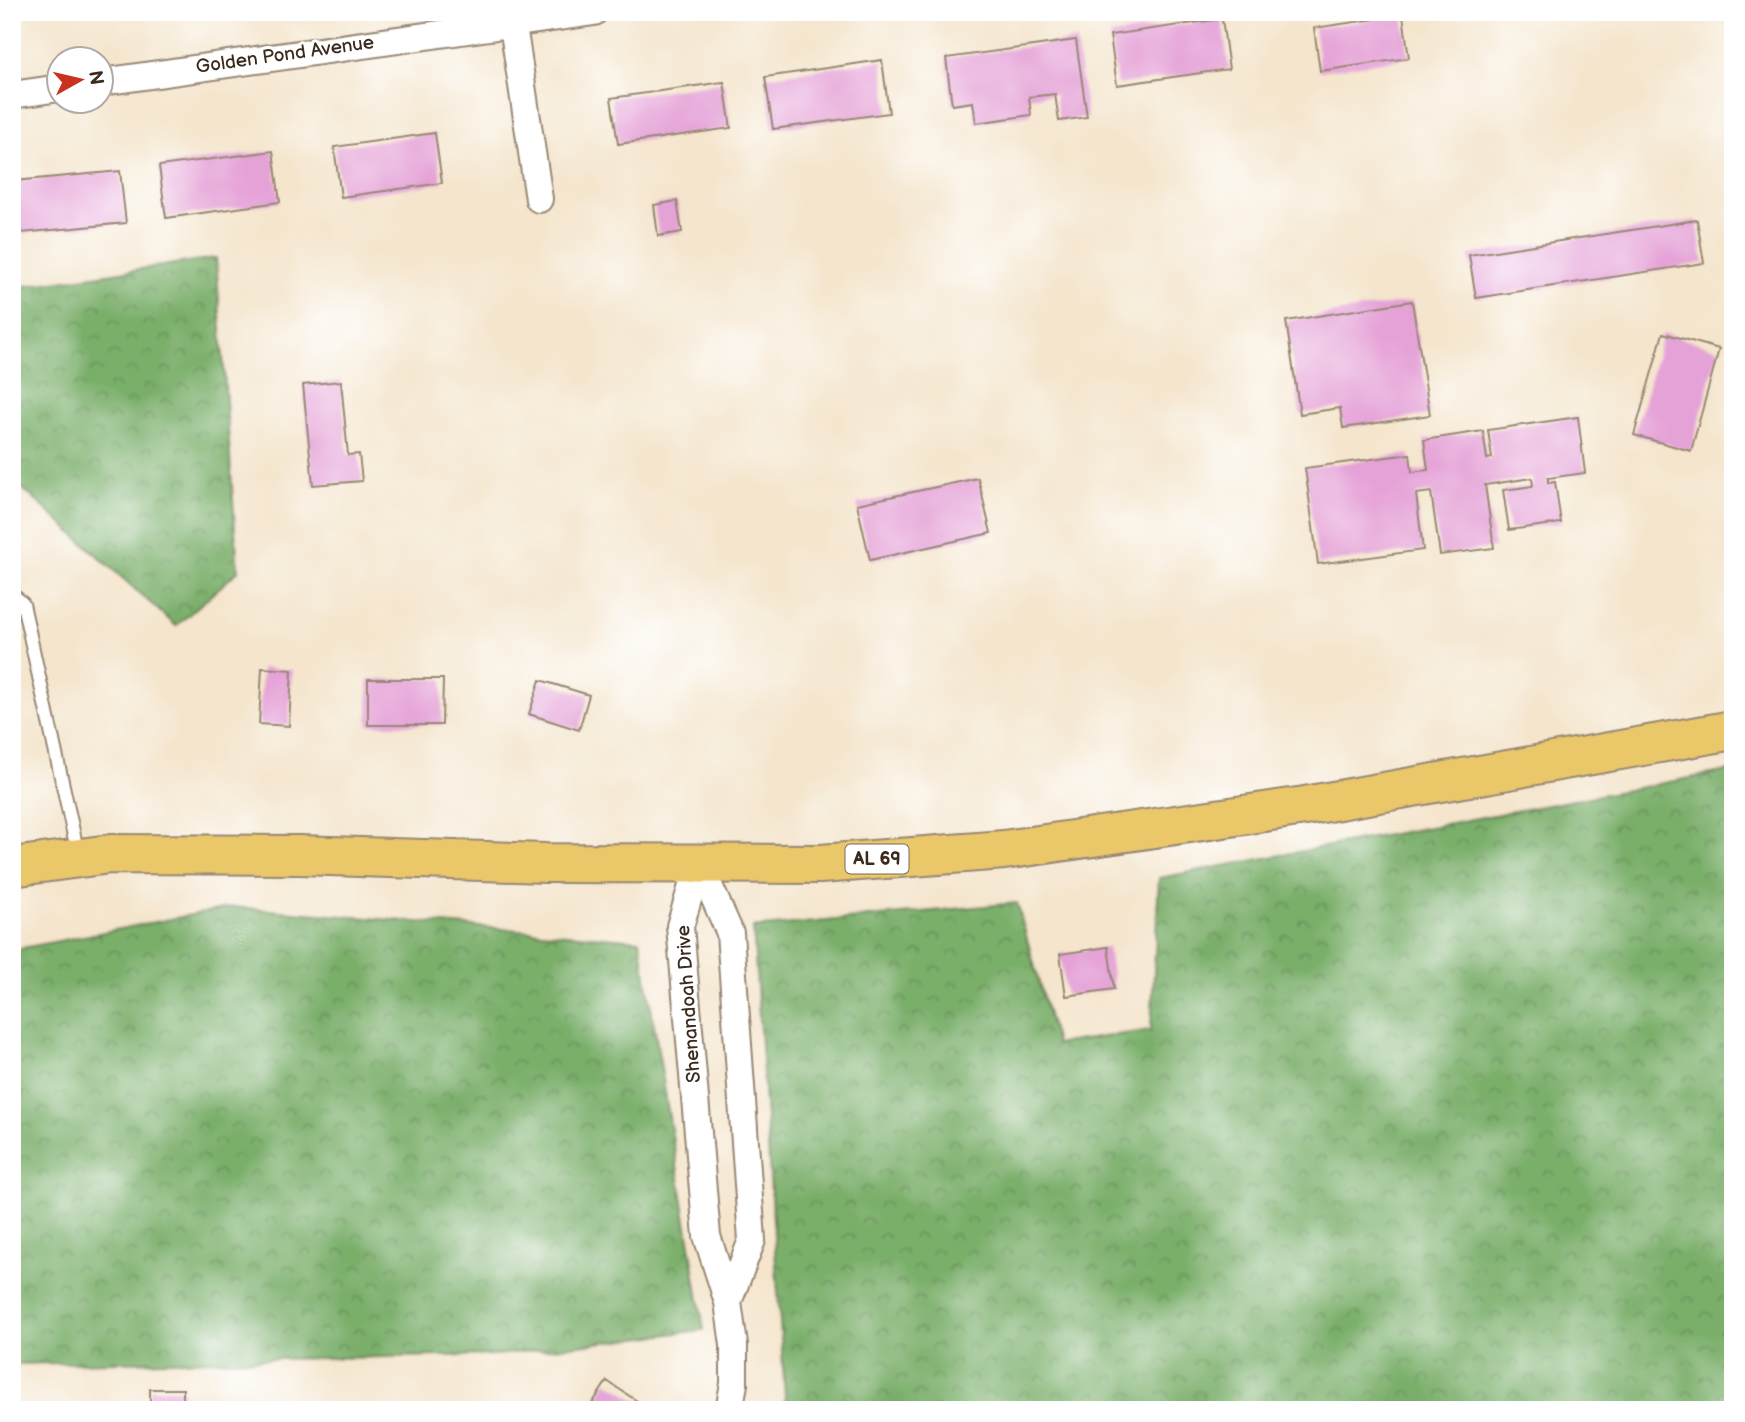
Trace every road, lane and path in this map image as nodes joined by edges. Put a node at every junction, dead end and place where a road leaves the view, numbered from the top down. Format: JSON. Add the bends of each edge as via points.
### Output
{"nodes":[{"id":1,"x":594,"y":12,"type":"edge"},
{"id":2,"x":511,"y":19,"type":"edge"},
{"id":3,"x":116,"y":80,"type":"edge"},
{"id":4,"x":46,"y":90,"type":"edge"},
{"id":5,"x":12,"y":95,"type":"edge"},
{"id":6,"x":539,"y":199,"type":"dead end"},
{"id":7,"x":12,"y":594,"type":"edge"},
{"id":8,"x":1733,"y":730,"type":"edge"},
{"id":9,"x":79,"y":858,"type":"junction"},
{"id":10,"x":699,"y":863,"type":"junction"},
{"id":11,"x":12,"y":867,"type":"edge"},
{"id":12,"x":728,"y":1302,"type":"junction"},
{"id":13,"x":729,"y":1410,"type":"edge"}],
"edges":[{"from":1,"to":2,"type":"street","name":"Golden Pond Avenue"},
{"from":2,"to":3,"type":"street","name":"Golden Pond Avenue"},
{"from":2,"to":6,"type":"street"},
{"from":4,"to":5,"type":"street"},
{"from":7,"to":9,"type":"lane","via":[[23,604]]},
{"from":8,"to":10,"type":"main road","number":"AL 69","via":[[1240,817],[1004,850],[820,864]]},
{"from":9,"to":10,"type":"main road","number":"AL 69","via":[[137,854]]},
{"from":9,"to":11,"type":"main road","number":"AL 69"},
{"from":10,"to":12,"type":"street","name":"Shenandoah Drive","via":[[680,926],[707,1236]]},
{"from":10,"to":12,"type":"street","name":"Shenandoah Drive","via":[[730,933],[752,1240]]},
{"from":12,"to":13,"type":"street","name":"Shenandoah Drive","via":[[734,1345]]}]}
